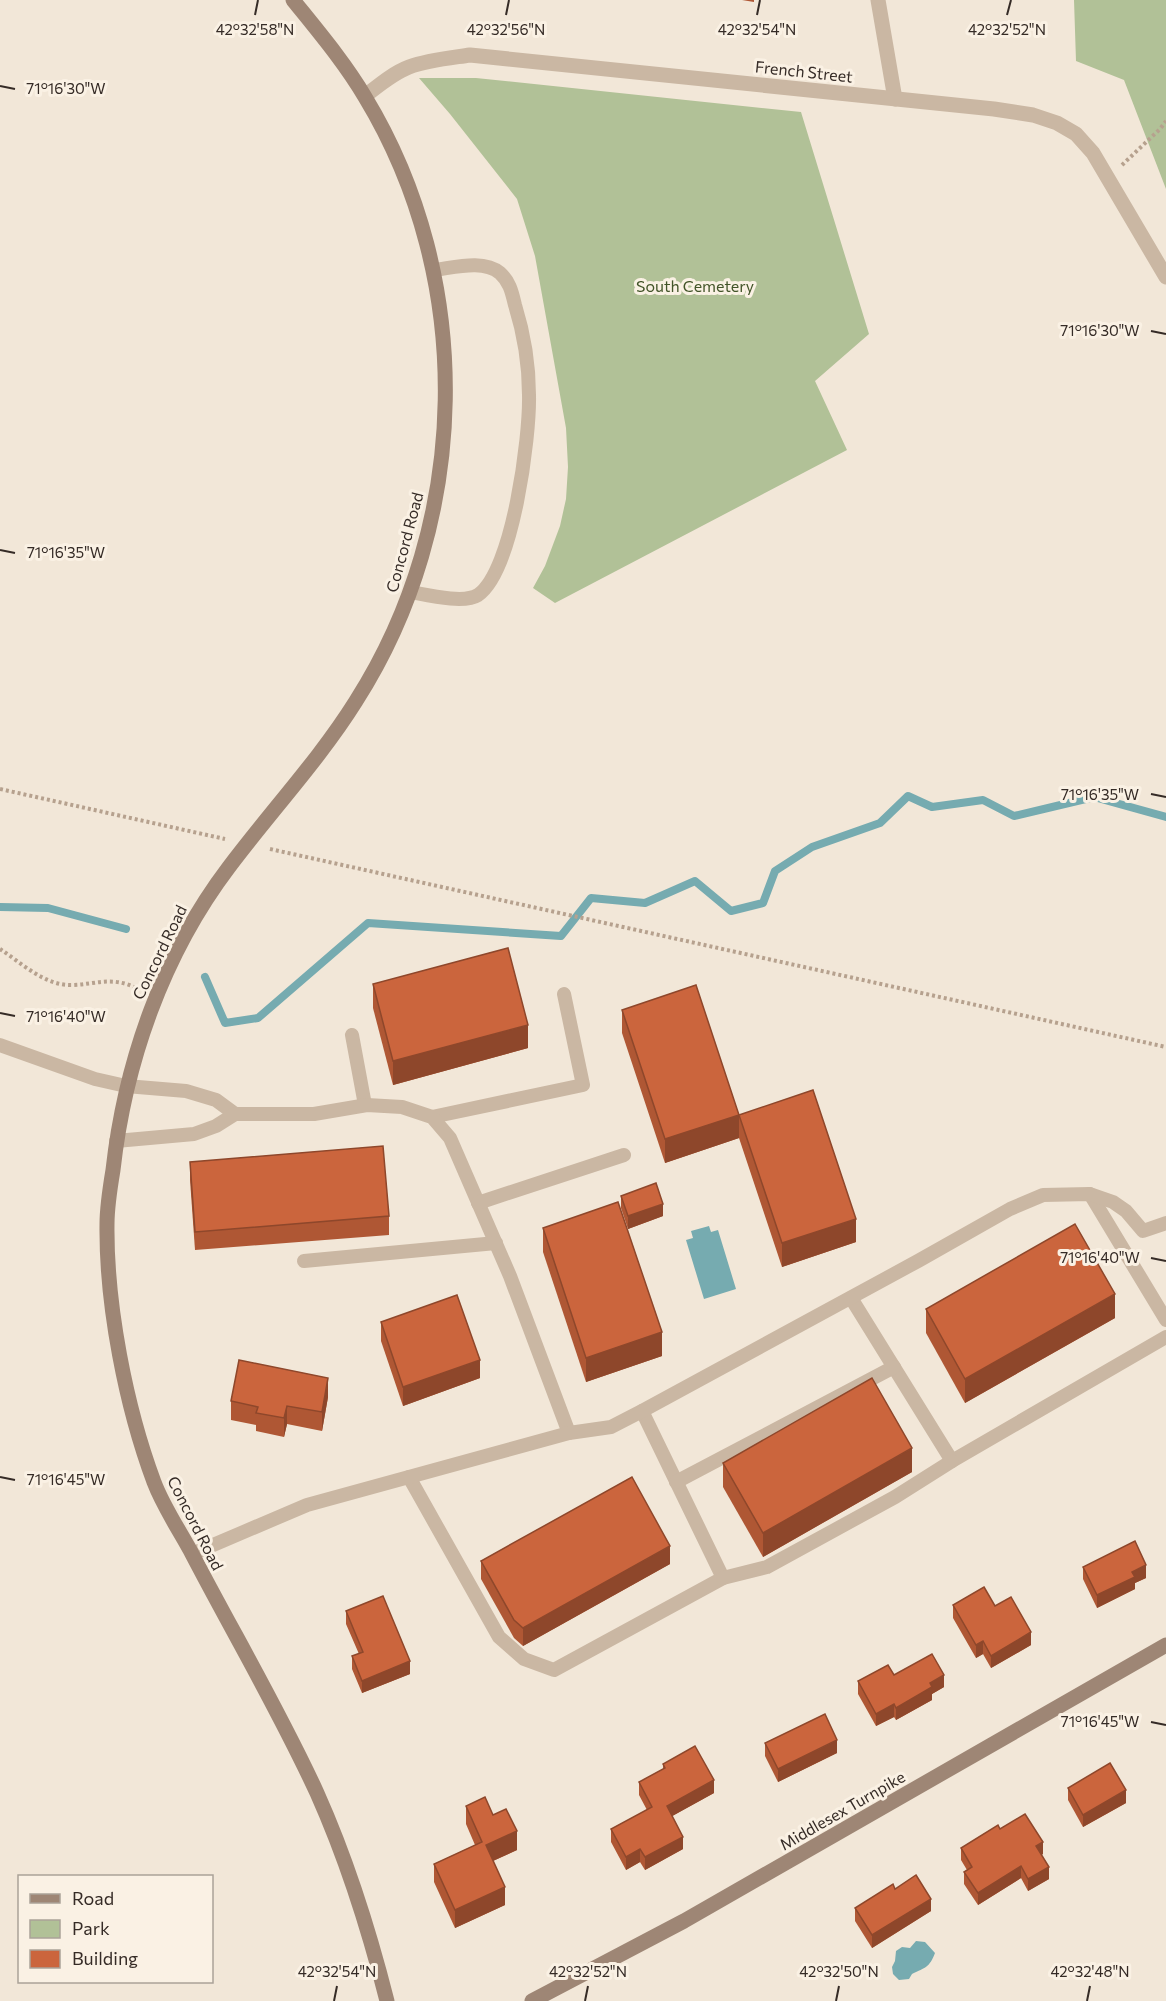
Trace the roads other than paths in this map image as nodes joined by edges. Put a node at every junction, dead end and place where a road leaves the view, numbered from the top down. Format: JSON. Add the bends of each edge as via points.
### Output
{"nodes":[{"id":1,"x":294,"y":0,"type":"edge"},
{"id":2,"x":878,"y":0,"type":"edge"},
{"id":3,"x":365,"y":96,"type":"junction"},
{"id":4,"x":896,"y":99,"type":"junction"},
{"id":5,"x":433,"y":270,"type":"junction"},
{"id":6,"x":1166,"y":277,"type":"edge"},
{"id":7,"x":410,"y":592,"type":"junction"},
{"id":8,"x":564,"y":994,"type":"dead end"},
{"id":9,"x":352,"y":1035,"type":"dead end"},
{"id":10,"x":0,"y":1046,"type":"edge"},
{"id":11,"x":126,"y":1086,"type":"junction"},
{"id":12,"x":365,"y":1105,"type":"junction"},
{"id":13,"x":235,"y":1114,"type":"junction"},
{"id":14,"x":432,"y":1117,"type":"junction"},
{"id":15,"x":116,"y":1141,"type":"junction"},
{"id":16,"x":624,"y":1155,"type":"dead end"},
{"id":17,"x":1089,"y":1194,"type":"junction"},
{"id":18,"x":478,"y":1203,"type":"junction"},
{"id":19,"x":1166,"y":1223,"type":"edge"},
{"id":20,"x":496,"y":1243,"type":"junction"},
{"id":21,"x":304,"y":1261,"type":"dead end"},
{"id":22,"x":851,"y":1298,"type":"junction"},
{"id":23,"x":1166,"y":1320,"type":"edge"},
{"id":24,"x":1166,"y":1337,"type":"edge"},
{"id":25,"x":894,"y":1367,"type":"junction"},
{"id":26,"x":642,"y":1411,"type":"junction"},
{"id":27,"x":568,"y":1433,"type":"junction"},
{"id":28,"x":952,"y":1461,"type":"junction"},
{"id":29,"x":409,"y":1477,"type":"junction"},
{"id":30,"x":676,"y":1482,"type":"junction"},
{"id":31,"x":192,"y":1554,"type":"junction"},
{"id":32,"x":723,"y":1578,"type":"junction"},
{"id":33,"x":1166,"y":1645,"type":"edge"},
{"id":34,"x":387,"y":2001,"type":"edge"},
{"id":35,"x":532,"y":2001,"type":"edge"}],
"edges":[{"from":1,"to":3,"type":"main road","name":"Concord Road"},
{"from":2,"to":4,"type":"street"},
{"from":3,"to":4,"type":"street","name":"French Street","via":[[407,67],[470,55]]},
{"from":3,"to":5,"type":"main road","name":"Concord Road","via":[[406,180],[423,225]]},
{"from":4,"to":6,"type":"street","name":"French Street","via":[[1033,116],[1076,134],[1093,153]]},
{"from":5,"to":7,"type":"main road","name":"Concord Road","via":[[442,316],[446,415],[434,509]]},
{"from":5,"to":7,"type":"lane","via":[[489,267],[509,284],[526,354],[528,432],[517,505],[507,541],[484,590],[465,599]]},
{"from":7,"to":11,"type":"main road","name":"Concord Road","via":[[377,666],[356,701],[198,911],[154,998]]},
{"from":8,"to":14,"type":"lane","via":[[583,1085]]},
{"from":9,"to":12,"type":"lane"},
{"from":10,"to":11,"type":"lane"},
{"from":11,"to":13,"type":"lane","via":[[186,1091],[216,1100]]},
{"from":11,"to":15,"type":"main road","name":"Concord Road"},
{"from":12,"to":13,"type":"lane","via":[[314,1114]]},
{"from":12,"to":14,"type":"lane","via":[[402,1107]]},
{"from":13,"to":15,"type":"lane","via":[[194,1134]]},
{"from":14,"to":18,"type":"lane","via":[[450,1138]]},
{"from":15,"to":31,"type":"main road","name":"Concord Road","via":[[106,1222],[111,1309],[131,1405],[155,1485]]},
{"from":16,"to":18,"type":"lane"},
{"from":17,"to":19,"type":"lane","via":[[1113,1202],[1143,1231]]},
{"from":17,"to":22,"type":"lane","via":[[1043,1195],[1010,1209]]},
{"from":17,"to":23,"type":"lane"},
{"from":18,"to":20,"type":"lane"},
{"from":20,"to":21,"type":"lane"},
{"from":20,"to":27,"type":"lane"},
{"from":22,"to":25,"type":"lane"},
{"from":22,"to":26,"type":"lane"},
{"from":24,"to":28,"type":"lane"},
{"from":25,"to":28,"type":"lane"},
{"from":25,"to":30,"type":"lane"},
{"from":26,"to":27,"type":"lane","via":[[611,1427]]},
{"from":26,"to":30,"type":"lane"},
{"from":27,"to":29,"type":"lane"},
{"from":28,"to":32,"type":"lane","via":[[767,1567]]},
{"from":29,"to":31,"type":"lane","via":[[307,1505]]},
{"from":29,"to":32,"type":"lane","via":[[499,1637],[524,1659],[554,1670]]},
{"from":30,"to":32,"type":"lane"},
{"from":31,"to":34,"type":"main road","name":"Concord Road","via":[[317,1794],[365,1921]]},
{"from":33,"to":35,"type":"main road","name":"Middlesex Turnpike","via":[[684,1921]]}]}
